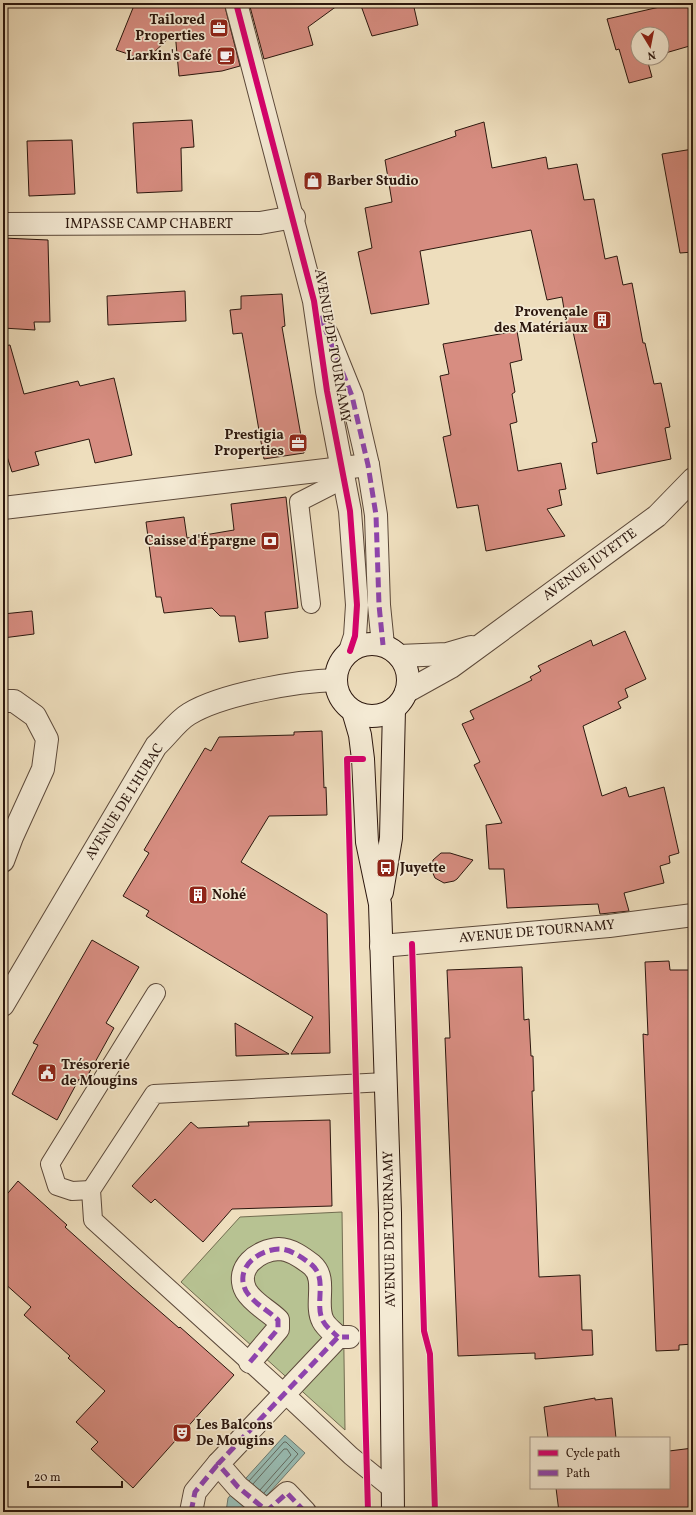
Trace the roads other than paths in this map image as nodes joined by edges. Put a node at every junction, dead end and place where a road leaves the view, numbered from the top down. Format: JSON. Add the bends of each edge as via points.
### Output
{"nodes":[{"id":1,"x":236,"y":3,"type":"edge"},
{"id":2,"x":294,"y":218,"type":"junction"},
{"id":3,"x":3,"y":224,"type":"edge"},
{"id":4,"x":314,"y":301,"type":"junction"},
{"id":5,"x":368,"y":465,"type":"junction"},
{"id":6,"x":343,"y":474,"type":"junction"},
{"id":7,"x":693,"y":479,"type":"edge"},
{"id":8,"x":3,"y":508,"type":"edge"},
{"id":9,"x":311,"y":604,"type":"dead end"},
{"id":10,"x":481,"y":644,"type":"junction"},
{"id":11,"x":350,"y":651,"type":"junction"},
{"id":12,"x":391,"y":651,"type":"junction"},
{"id":13,"x":336,"y":680,"type":"junction"},
{"id":14,"x":400,"y":700,"type":"junction"},
{"id":15,"x":3,"y":701,"type":"edge"},
{"id":16,"x":353,"y":711,"type":"junction"},
{"id":17,"x":3,"y":861,"type":"edge"},
{"id":18,"x":380,"y":904,"type":"junction"},
{"id":19,"x":693,"y":915,"type":"edge"},
{"id":20,"x":381,"y":946,"type":"junction"},
{"id":21,"x":156,"y":993,"type":"dead end"},
{"id":22,"x":3,"y":1005,"type":"edge"},
{"id":23,"x":386,"y":1082,"type":"junction"},
{"id":24,"x":91,"y":1190,"type":"junction"},
{"id":25,"x":250,"y":1362,"type":"junction"},
{"id":26,"x":285,"y":1394,"type":"junction"},
{"id":27,"x":218,"y":1464,"type":"junction"},
{"id":28,"x":393,"y":1490,"type":"junction"},
{"id":29,"x":264,"y":1510,"type":"edge"},
{"id":30,"x":190,"y":1512,"type":"edge"},
{"id":31,"x":305,"y":1512,"type":"edge"},
{"id":32,"x":393,"y":1512,"type":"edge"}],
"edges":[{"from":1,"to":2,"type":"street","name":"AVENUE DE TOURNAMY"},
{"from":2,"to":3,"type":"street","name":"IMPASSE CAMP CHABERT","via":[[260,224]]},
{"from":2,"to":4,"type":"street","name":"AVENUE DE TOURNAMY"},
{"from":4,"to":5,"type":"street","name":"AVENUE DE TOURNAMY","via":[[352,396]]},
{"from":4,"to":6,"type":"street","name":"AVENUE DE TOURNAMY","via":[[327,391]]},
{"from":5,"to":6,"type":"street"},
{"from":5,"to":12,"type":"street","name":"AVENUE DE TOURNAMY","via":[[376,515],[379,604]]},
{"from":6,"to":8,"type":"street"},
{"from":6,"to":9,"type":"lane","via":[[299,502]]},
{"from":6,"to":11,"type":"street","name":"AVENUE DE TOURNAMY","via":[[350,511],[357,605],[355,636]]},
{"from":7,"to":10,"type":"street","name":"AVENUE JUYETTE","via":[[657,516]]},
{"from":10,"to":12,"type":"street","name":"AVENUE JUYETTE","via":[[447,654]]},
{"from":10,"to":14,"type":"street","name":"AVENUE JUYETTE"},
{"from":11,"to":12,"type":"street","via":[[371,644]]},
{"from":11,"to":13,"type":"street","via":[[337,669]]},
{"from":12,"to":14,"type":"street","via":[[406,667],[408,680]]},
{"from":13,"to":16,"type":"street","via":[[338,692],[344,703]]},
{"from":13,"to":22,"type":"street","name":"AVENUE DE L'HUBAC","via":[[292,685],[224,698],[189,714],[156,746]]},
{"from":14,"to":16,"type":"street","via":[[385,714],[363,715]]},
{"from":14,"to":18,"type":"street","name":"AVENUE DE TOURNAMY","via":[[391,838]]},
{"from":15,"to":17,"type":"street","via":[[14,701],[35,716],[47,740],[43,769]]},
{"from":16,"to":18,"type":"street","name":"AVENUE DE TOURNAMY","via":[[363,759],[367,842]]},
{"from":18,"to":20,"type":"street","name":"AVENUE DE TOURNAMY"},
{"from":19,"to":20,"type":"street","name":"AVENUE DE TOURNAMY","via":[[609,926]]},
{"from":20,"to":23,"type":"street","name":"AVENUE DE TOURNAMY"},
{"from":21,"to":24,"type":"lane","via":[[50,1164],[57,1186],[72,1191]]},
{"from":23,"to":24,"type":"lane","via":[[154,1094]]},
{"from":23,"to":28,"type":"street","name":"AVENUE DE TOURNAMY"},
{"from":24,"to":25,"type":"lane","via":[[92,1220]]},
{"from":25,"to":26,"type":"lane"},
{"from":25,"to":26,"type":"street","via":[[278,1329],[278,1320],[254,1302],[246,1290],[243,1279],[245,1268],[254,1256],[280,1249],[291,1252],[314,1267],[319,1275],[323,1321],[343,1337]]},
{"from":26,"to":27,"type":"street"},
{"from":26,"to":28,"type":"lane","via":[[351,1456]]},
{"from":27,"to":29,"type":"street","via":[[238,1487]]},
{"from":27,"to":30,"type":"street","via":[[195,1492]]},
{"from":28,"to":32,"type":"street","name":"AVENUE DE TOURNAMY"},
{"from":29,"to":31,"type":"street","via":[[287,1493]]}]}
